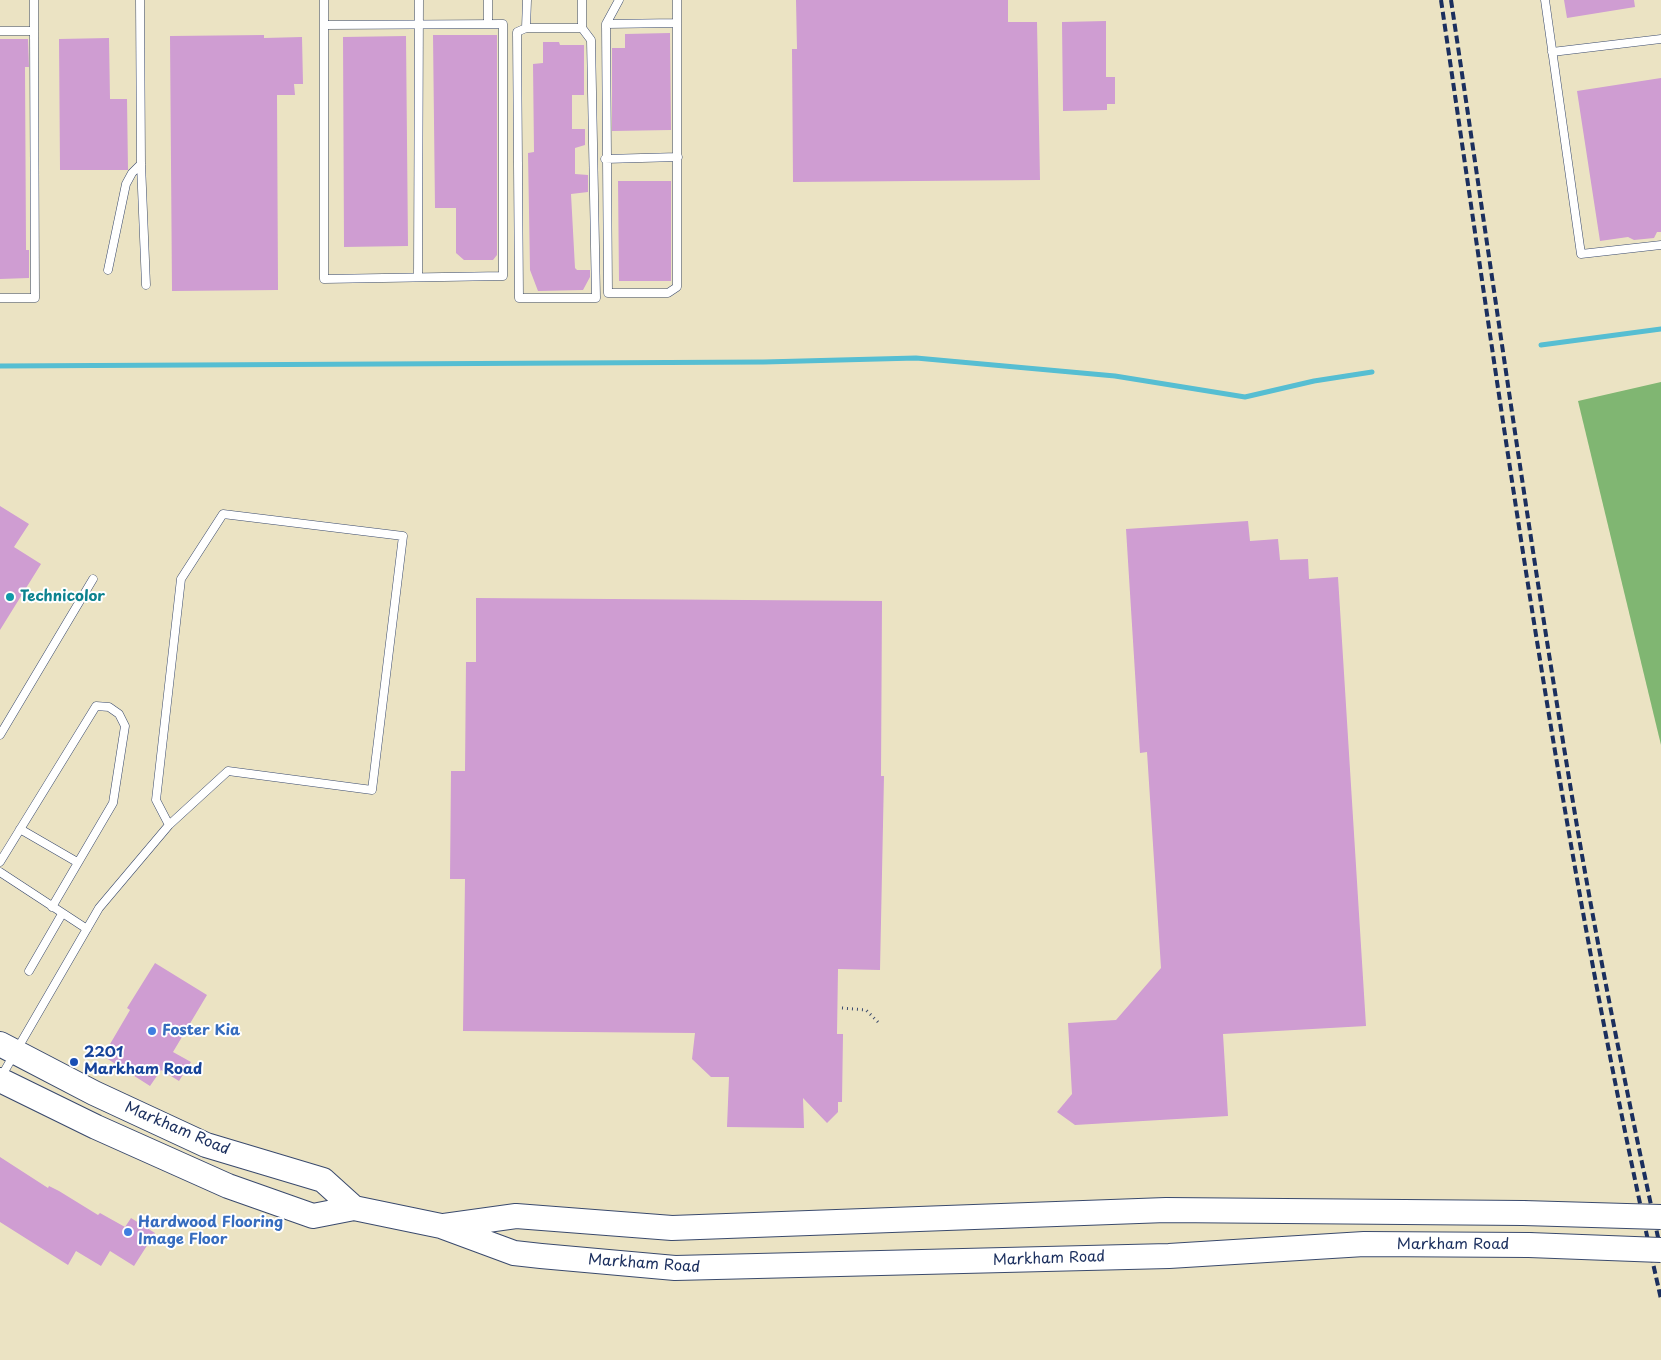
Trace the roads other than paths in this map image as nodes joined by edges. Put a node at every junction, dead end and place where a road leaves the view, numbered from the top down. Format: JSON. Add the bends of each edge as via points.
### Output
{"nodes":[{"id":1,"x":34,"y":0,"type":"edge"},
{"id":2,"x":140,"y":0,"type":"edge"},
{"id":3,"x":324,"y":0,"type":"edge"},
{"id":4,"x":419,"y":0,"type":"edge"},
{"id":5,"x":488,"y":0,"type":"edge"},
{"id":6,"x":527,"y":0,"type":"edge"},
{"id":7,"x":582,"y":0,"type":"edge"},
{"id":8,"x":619,"y":0,"type":"edge"},
{"id":9,"x":678,"y":0,"type":"edge"},
{"id":10,"x":1545,"y":0,"type":"edge"},
{"id":11,"x":677,"y":22,"type":"junction"},
{"id":12,"x":419,"y":24,"type":"junction"},
{"id":13,"x":488,"y":24,"type":"junction"},
{"id":14,"x":606,"y":24,"type":"junction"},
{"id":15,"x":324,"y":25,"type":"junction"},
{"id":16,"x":526,"y":28,"type":"junction"},
{"id":17,"x":582,"y":28,"type":"junction"},
{"id":18,"x":0,"y":31,"type":"edge"},
{"id":19,"x":34,"y":31,"type":"junction"},
{"id":20,"x":1661,"y":39,"type":"edge"},
{"id":21,"x":1552,"y":52,"type":"junction"},
{"id":22,"x":678,"y":157,"type":"junction"},
{"id":23,"x":605,"y":159,"type":"junction"},
{"id":24,"x":141,"y":164,"type":"junction"},
{"id":25,"x":1661,"y":246,"type":"edge"},
{"id":26,"x":108,"y":270,"type":"dead end"},
{"id":27,"x":418,"y":277,"type":"junction"},
{"id":28,"x":146,"y":285,"type":"dead end"},
{"id":29,"x":0,"y":298,"type":"edge"},
{"id":30,"x":93,"y":579,"type":"dead end"},
{"id":31,"x":0,"y":735,"type":"edge"},
{"id":32,"x":169,"y":825,"type":"junction"},
{"id":33,"x":20,"y":829,"type":"junction"},
{"id":34,"x":0,"y":862,"type":"edge"},
{"id":35,"x":77,"y":862,"type":"junction"},
{"id":36,"x":0,"y":872,"type":"edge"},
{"id":37,"x":52,"y":907,"type":"junction"},
{"id":38,"x":62,"y":914,"type":"junction"},
{"id":39,"x":87,"y":929,"type":"junction"},
{"id":40,"x":29,"y":971,"type":"dead end"},
{"id":41,"x":7,"y":1048,"type":"edge"},
{"id":42,"x":0,"y":1080,"type":"edge"},
{"id":43,"x":354,"y":1208,"type":"junction"},
{"id":44,"x":1661,"y":1217,"type":"edge"},
{"id":45,"x":441,"y":1226,"type":"junction"},
{"id":46,"x":1661,"y":1250,"type":"edge"}],
"edges":[{"from":1,"to":19,"type":"lane"},
{"from":2,"to":24,"type":"lane"},
{"from":3,"to":15,"type":"lane"},
{"from":4,"to":12,"type":"lane"},
{"from":5,"to":13,"type":"lane"},
{"from":6,"to":16,"type":"lane"},
{"from":7,"to":17,"type":"lane"},
{"from":8,"to":14,"type":"lane"},
{"from":9,"to":11,"type":"lane"},
{"from":10,"to":21,"type":"lane"},
{"from":11,"to":14,"type":"lane"},
{"from":11,"to":22,"type":"lane"},
{"from":12,"to":13,"type":"lane"},
{"from":12,"to":15,"type":"lane"},
{"from":12,"to":27,"type":"lane"},
{"from":13,"to":27,"type":"lane","via":[[503,24],[503,276]]},
{"from":14,"to":23,"type":"lane"},
{"from":15,"to":27,"type":"lane","via":[[324,279]]},
{"from":16,"to":17,"type":"lane"},
{"from":16,"to":17,"type":"lane","via":[[517,32],[519,298],[596,298],[591,40]]},
{"from":18,"to":19,"type":"lane"},
{"from":19,"to":29,"type":"lane","via":[[35,298]]},
{"from":20,"to":21,"type":"lane"},
{"from":21,"to":25,"type":"lane","via":[[1581,254]]},
{"from":22,"to":23,"type":"lane"},
{"from":22,"to":23,"type":"lane","via":[[677,287],[668,293],[608,293]]},
{"from":24,"to":26,"type":"lane","via":[[126,184]]},
{"from":24,"to":28,"type":"lane"},
{"from":30,"to":31,"type":"lane"},
{"from":32,"to":32,"type":"lane","via":[[228,771],[372,790],[403,536],[224,514],[181,579],[156,800]]},
{"from":32,"to":39,"type":"lane","via":[[99,908]]},
{"from":33,"to":34,"type":"lane"},
{"from":33,"to":35,"type":"lane"},
{"from":33,"to":35,"type":"lane","via":[[96,706],[110,707],[119,714],[125,726],[113,803]]},
{"from":35,"to":37,"type":"lane"},
{"from":36,"to":37,"type":"lane"},
{"from":37,"to":38,"type":"lane"},
{"from":38,"to":39,"type":"lane"},
{"from":38,"to":40,"type":"lane"},
{"from":39,"to":41,"type":"lane"},
{"from":41,"to":42,"type":"lane"},
{"from":41,"to":43,"type":"main road","name":"Markham Road","via":[[206,1145],[323,1180]]},
{"from":42,"to":43,"type":"main road","name":"Markham Road","via":[[228,1186],[313,1216]]},
{"from":43,"to":45,"type":"main road","name":"Markham Road"},
{"from":44,"to":45,"type":"main road","name":"Markham Road","bridge":true,"via":[[1166,1210],[672,1228],[516,1216]]},
{"from":45,"to":46,"type":"main road","name":"Markham Road","bridge":true,"via":[[514,1253],[675,1268],[1169,1256],[1364,1244]]}]}
